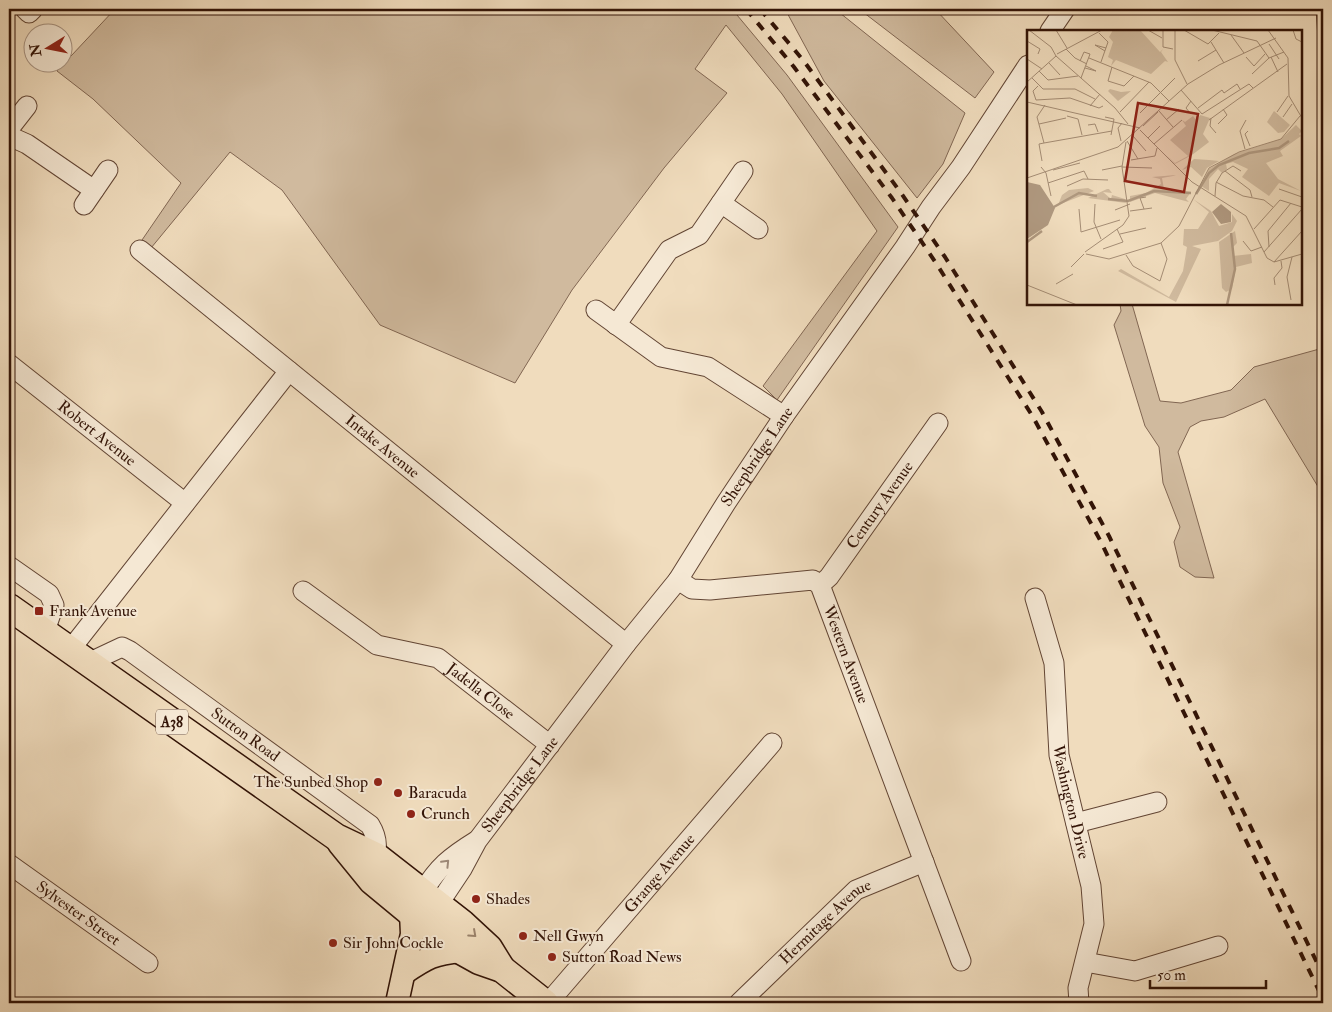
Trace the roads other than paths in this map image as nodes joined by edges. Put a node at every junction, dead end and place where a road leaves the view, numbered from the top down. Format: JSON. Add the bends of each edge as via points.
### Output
{"nodes":[{"id":1,"x":25,"y":9,"type":"edge"},
{"id":2,"x":32,"y":9,"type":"edge"},
{"id":3,"x":1065,"y":9,"type":"edge"},
{"id":4,"x":1051,"y":30,"type":"edge"},
{"id":5,"x":1027,"y":67,"type":"edge"},
{"id":6,"x":28,"y":106,"type":"dead end"},
{"id":7,"x":9,"y":128,"type":"edge"},
{"id":8,"x":9,"y":136,"type":"edge"},
{"id":9,"x":108,"y":170,"type":"dead end"},
{"id":10,"x":743,"y":171,"type":"dead end"},
{"id":11,"x":721,"y":203,"type":"junction"},
{"id":12,"x":758,"y":230,"type":"dead end"},
{"id":13,"x":140,"y":250,"type":"dead end"},
{"id":14,"x":596,"y":310,"type":"dead end"},
{"id":15,"x":616,"y":325,"type":"junction"},
{"id":16,"x":9,"y":364,"type":"edge"},
{"id":17,"x":289,"y":371,"type":"junction"},
{"id":18,"x":784,"y":416,"type":"junction"},
{"id":19,"x":938,"y":423,"type":"dead end"},
{"id":20,"x":185,"y":503,"type":"junction"},
{"id":21,"x":9,"y":566,"type":"edge"},
{"id":22,"x":678,"y":580,"type":"junction"},
{"id":23,"x":820,"y":585,"type":"junction"},
{"id":24,"x":303,"y":591,"type":"dead end"},
{"id":25,"x":1035,"y":598,"type":"dead end"},
{"id":26,"x":9,"y":607,"type":"edge"},
{"id":27,"x":45,"y":631,"type":"junction"},
{"id":28,"x":626,"y":644,"type":"junction"},
{"id":29,"x":79,"y":657,"type":"junction"},
{"id":30,"x":772,"y":743,"type":"dead end"},
{"id":31,"x":550,"y":745,"type":"junction"},
{"id":32,"x":1157,"y":802,"type":"dead end"},
{"id":33,"x":1076,"y":824,"type":"junction"},
{"id":34,"x":924,"y":862,"type":"junction"},
{"id":35,"x":9,"y":864,"type":"edge"},
{"id":36,"x":370,"y":864,"type":"junction"},
{"id":37,"x":421,"y":914,"type":"junction"},
{"id":38,"x":1218,"y":946,"type":"dead end"},
{"id":39,"x":461,"y":951,"type":"junction"},
{"id":40,"x":961,"y":961,"type":"dead end"},
{"id":41,"x":1085,"y":962,"type":"junction"},
{"id":42,"x":148,"y":963,"type":"dead end"},
{"id":43,"x":502,"y":969,"type":"junction"},
{"id":44,"x":404,"y":973,"type":"junction"},
{"id":45,"x":397,"y":1003,"type":"edge"},
{"id":46,"x":547,"y":1003,"type":"edge"},
{"id":47,"x":739,"y":1003,"type":"edge"},
{"id":48,"x":1079,"y":1003,"type":"edge"}],
"edges":[{"from":1,"to":2,"type":"street","via":[[29,13]]},
{"from":3,"to":4,"type":"street"},
{"from":5,"to":18,"type":"street","name":"Sheepbridge Lane","via":[[905,247]]},
{"from":6,"to":7,"type":"street"},
{"from":8,"to":9,"type":"street","via":[[27,144],[89,197]]},
{"from":10,"to":11,"type":"street"},
{"from":11,"to":12,"type":"street"},
{"from":11,"to":15,"type":"street","via":[[699,235],[669,250]]},
{"from":13,"to":17,"type":"street","name":"Intake Avenue"},
{"from":14,"to":15,"type":"street"},
{"from":15,"to":18,"type":"street","via":[[661,357],[708,367]]},
{"from":16,"to":20,"type":"street","name":"Robert Avenue"},
{"from":17,"to":20,"type":"street"},
{"from":17,"to":28,"type":"street","name":"Intake Avenue"},
{"from":18,"to":22,"type":"street","name":"Sheepbridge Lane"},
{"from":19,"to":23,"type":"street","name":"Century Avenue","via":[[829,577]]},
{"from":20,"to":29,"type":"street"},
{"from":21,"to":27,"type":"street","via":[[49,594],[54,604]]},
{"from":22,"to":23,"type":"street","name":"Western Avenue","via":[[692,588],[710,590],[813,580]]},
{"from":22,"to":28,"type":"street","name":"Sheepbridge Lane"},
{"from":23,"to":34,"type":"street","name":"Western Avenue"},
{"from":24,"to":31,"type":"street","name":"Jadella Close","via":[[377,645],[438,658]]},
{"from":25,"to":33,"type":"street","name":"Washington Drive","via":[[1054,663],[1059,755]]},
{"from":26,"to":27,"type":"highway","name":"Sutton Road","number":"A38"},
{"from":27,"to":29,"type":"highway","name":"Sutton Road","number":"A38"},
{"from":28,"to":31,"type":"street","name":"Sheepbridge Lane"},
{"from":29,"to":36,"type":"highway","name":"Sutton Road","number":"A38"},
{"from":29,"to":36,"type":"street","name":"Sutton Road","via":[[122,647],[130,650],[370,825],[376,836]]},
{"from":30,"to":46,"type":"street","name":"Grange Avenue"},
{"from":31,"to":37,"type":"street","name":"Sheepbridge Lane","via":[[477,841],[451,856],[430,880]]},
{"from":32,"to":33,"type":"street"},
{"from":33,"to":41,"type":"street","name":"Washington Drive","via":[[1091,886],[1094,924]]},
{"from":34,"to":40,"type":"street","name":"Western Avenue"},
{"from":34,"to":47,"type":"street","name":"Hermitage Avenue","via":[[856,890]]},
{"from":35,"to":42,"type":"street","name":"Sylvester Street"},
{"from":36,"to":37,"type":"highway","name":"Sutton Road","number":"A38","via":[[372,880]]},
{"from":37,"to":39,"type":"highway","name":"Sutton Road","number":"A38"},
{"from":37,"to":43,"type":"highway","name":"Sutton Road","number":"A38","one_way":true,"via":[[462,923],[489,948]]},
{"from":37,"to":44,"type":"main road"},
{"from":38,"to":41,"type":"street","via":[[1136,971]]},
{"from":39,"to":43,"type":"highway","name":"Sutton Road","number":"A38"},
{"from":39,"to":44,"type":"main road","via":[[432,955]]},
{"from":41,"to":48,"type":"street","name":"Washington Drive","via":[[1078,988]]},
{"from":43,"to":46,"type":"highway","name":"Sutton Road","number":"A38"},
{"from":44,"to":45,"type":"main road"}]}
